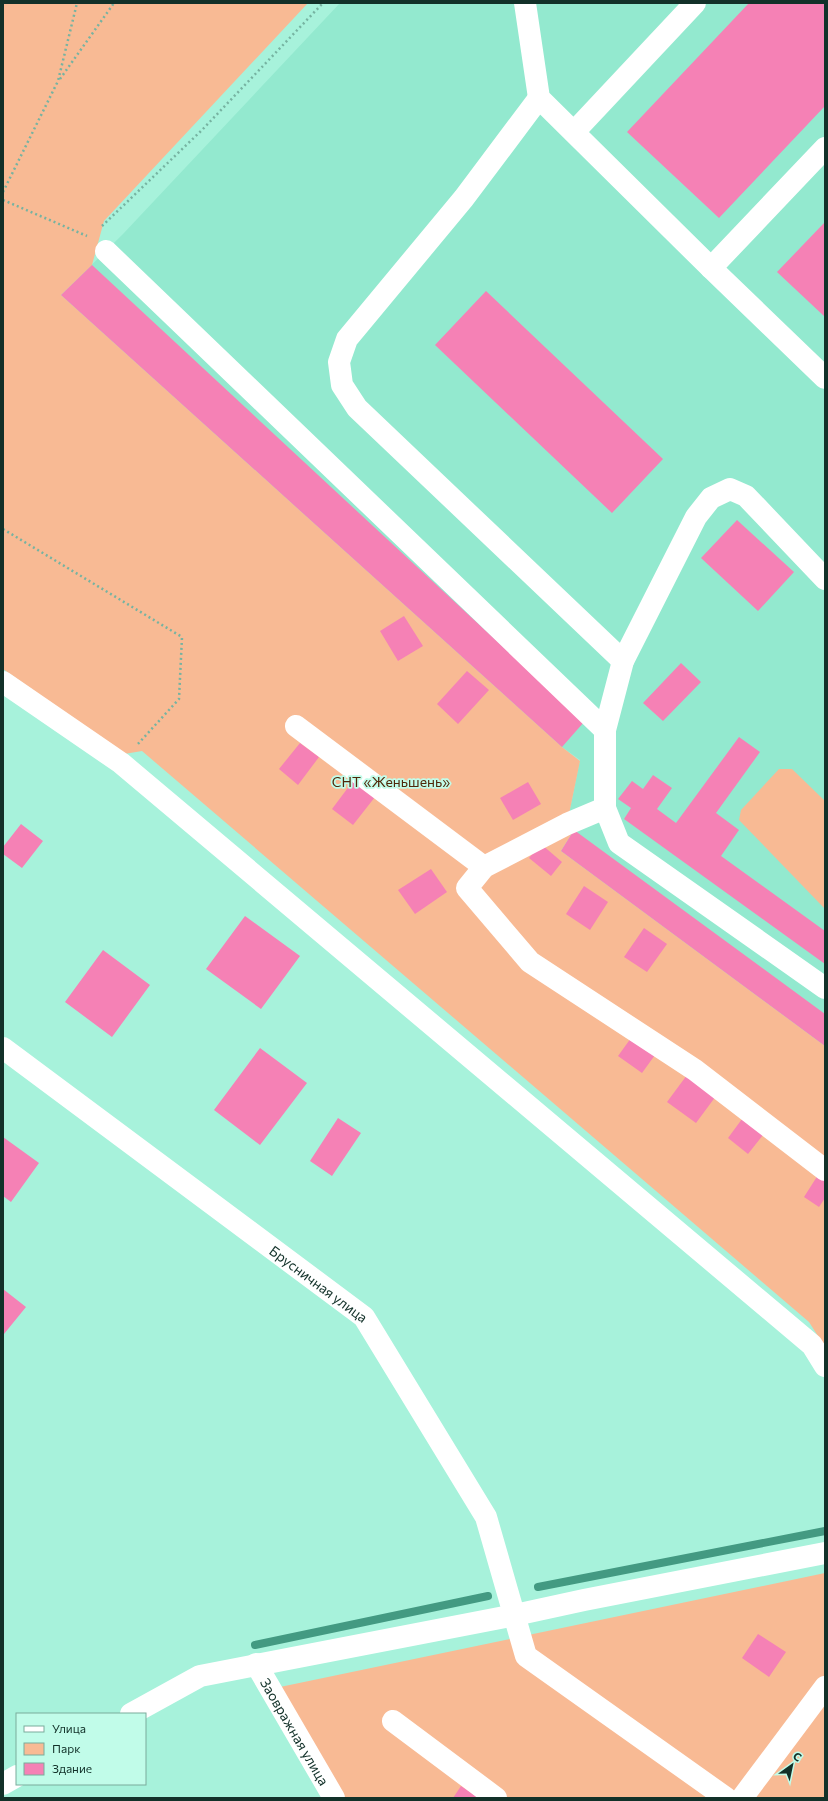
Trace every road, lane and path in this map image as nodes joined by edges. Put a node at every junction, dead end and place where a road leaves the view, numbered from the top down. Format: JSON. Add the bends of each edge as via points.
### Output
{"nodes":[{"id":1,"x":76,"y":3,"type":"edge"},
{"id":2,"x":114,"y":3,"type":"edge"},
{"id":3,"x":323,"y":3,"type":"edge"},
{"id":4,"x":525,"y":3,"type":"edge"},
{"id":5,"x":694,"y":3,"type":"edge"},
{"id":6,"x":58,"y":81,"type":"junction"},
{"id":7,"x":540,"y":98,"type":"junction"},
{"id":8,"x":574,"y":132,"type":"junction"},
{"id":9,"x":825,"y":148,"type":"edge"},
{"id":10,"x":3,"y":192,"type":"edge"},
{"id":11,"x":3,"y":200,"type":"edge"},
{"id":12,"x":98,"y":244,"type":"junction"},
{"id":13,"x":711,"y":268,"type":"junction"},
{"id":14,"x":825,"y":378,"type":"edge"},
{"id":15,"x":3,"y":529,"type":"edge"},
{"id":16,"x":825,"y":579,"type":"edge"},
{"id":17,"x":623,"y":661,"type":"junction"},
{"id":18,"x":3,"y":682,"type":"edge"},
{"id":19,"x":296,"y":726,"type":"dead end"},
{"id":20,"x":605,"y":730,"type":"junction"},
{"id":21,"x":121,"y":763,"type":"junction"},
{"id":22,"x":605,"y":808,"type":"junction"},
{"id":23,"x":484,"y":867,"type":"junction"},
{"id":24,"x":825,"y":988,"type":"edge"},
{"id":25,"x":3,"y":1048,"type":"edge"},
{"id":26,"x":825,"y":1170,"type":"edge"},
{"id":27,"x":825,"y":1366,"type":"edge"},
{"id":28,"x":825,"y":1553,"type":"edge"},
{"id":29,"x":515,"y":1615,"type":"junction"},
{"id":30,"x":256,"y":1664,"type":"junction"},
{"id":31,"x":825,"y":1687,"type":"edge"},
{"id":32,"x":133,"y":1713,"type":"edge"},
{"id":33,"x":393,"y":1721,"type":"dead end"},
{"id":34,"x":16,"y":1777,"type":"edge"},
{"id":35,"x":3,"y":1784,"type":"edge"},
{"id":36,"x":334,"y":1798,"type":"edge"},
{"id":37,"x":496,"y":1798,"type":"edge"},
{"id":38,"x":726,"y":1798,"type":"edge"},
{"id":39,"x":742,"y":1798,"type":"edge"}],
"edges":[{"from":1,"to":6,"type":"path"},
{"from":2,"to":6,"type":"path"},
{"from":3,"to":12,"type":"path"},
{"from":4,"to":7,"type":"street"},
{"from":5,"to":8,"type":"street"},
{"from":6,"to":10,"type":"path"},
{"from":7,"to":8,"type":"street"},
{"from":7,"to":17,"type":"street","via":[[464,198],[347,339],[339,362],[342,385],[357,408]]},
{"from":8,"to":13,"type":"street"},
{"from":9,"to":13,"type":"street"},
{"from":11,"to":12,"type":"path"},
{"from":12,"to":20,"type":"street"},
{"from":13,"to":14,"type":"street"},
{"from":15,"to":21,"type":"path","via":[[182,637],[179,699]]},
{"from":16,"to":17,"type":"street","via":[[746,496],[730,489],[711,498],[696,517]]},
{"from":17,"to":20,"type":"street"},
{"from":18,"to":21,"type":"street"},
{"from":19,"to":23,"type":"street"},
{"from":20,"to":22,"type":"street"},
{"from":21,"to":27,"type":"street","via":[[812,1345]]},
{"from":22,"to":23,"type":"street","via":[[567,824]]},
{"from":22,"to":24,"type":"street","via":[[619,843]]},
{"from":23,"to":26,"type":"street","via":[[467,888],[530,962],[695,1070]]},
{"from":25,"to":29,"type":"street","name":"Брусничная улица","via":[[364,1317],[486,1517]]},
{"from":28,"to":29,"type":"street"},
{"from":29,"to":30,"type":"street"},
{"from":29,"to":38,"type":"street","name":"Брусничная улица","via":[[526,1656]]},
{"from":30,"to":32,"type":"street","via":[[200,1676]]},
{"from":30,"to":36,"type":"street","name":"Заовражная улица"},
{"from":31,"to":39,"type":"street"},
{"from":33,"to":37,"type":"street"},
{"from":34,"to":35,"type":"street"}]}
